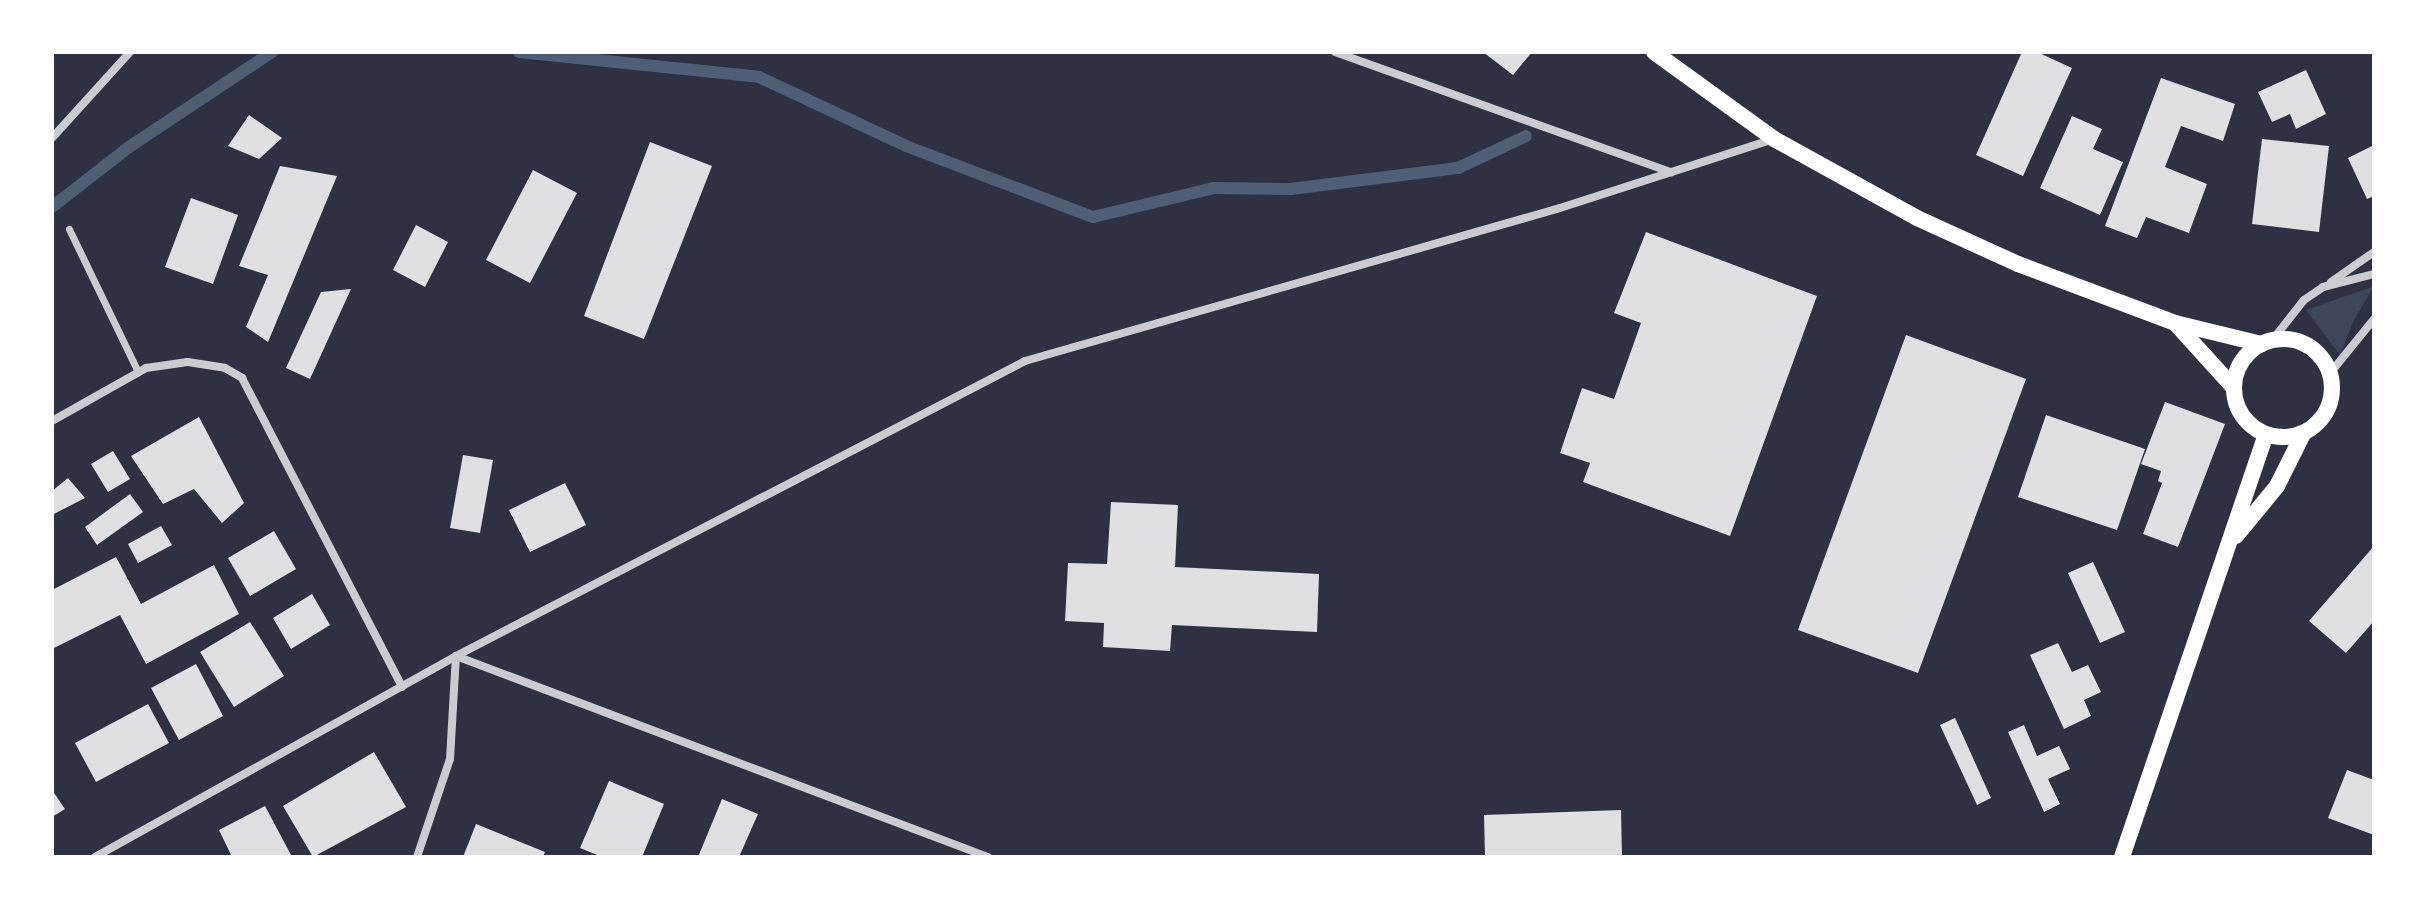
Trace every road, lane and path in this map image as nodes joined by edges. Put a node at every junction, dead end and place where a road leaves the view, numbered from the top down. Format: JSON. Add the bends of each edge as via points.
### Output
{"nodes":[{"id":1,"x":130,"y":52,"type":"edge"},
{"id":2,"x":1335,"y":52,"type":"edge"},
{"id":3,"x":1654,"y":52,"type":"edge"},
{"id":4,"x":52,"y":138,"type":"edge"},
{"id":5,"x":1774,"y":139,"type":"junction"},
{"id":6,"x":1671,"y":172,"type":"junction"},
{"id":7,"x":69,"y":229,"type":"dead end"},
{"id":8,"x":2374,"y":252,"type":"edge"},
{"id":9,"x":2374,"y":274,"type":"edge"},
{"id":10,"x":2323,"y":287,"type":"junction"},
{"id":11,"x":2374,"y":319,"type":"edge"},
{"id":12,"x":2175,"y":323,"type":"junction"},
{"id":13,"x":2268,"y":341,"type":"junction"},
{"id":14,"x":138,"y":372,"type":"junction"},
{"id":15,"x":2331,"y":372,"type":"junction"},
{"id":16,"x":2233,"y":387,"type":"junction"},
{"id":17,"x":52,"y":421,"type":"edge"},
{"id":18,"x":2265,"y":436,"type":"junction"},
{"id":19,"x":2302,"y":436,"type":"junction"},
{"id":20,"x":2227,"y":547,"type":"junction"},
{"id":21,"x":456,"y":656,"type":"junction"},
{"id":22,"x":402,"y":687,"type":"junction"},
{"id":23,"x":95,"y":857,"type":"edge"},
{"id":24,"x":417,"y":857,"type":"edge"},
{"id":25,"x":988,"y":857,"type":"edge"},
{"id":26,"x":2122,"y":857,"type":"edge"}],
"edges":[{"from":1,"to":4,"type":"street"},
{"from":2,"to":6,"type":"street"},
{"from":3,"to":5,"type":"main road"},
{"from":5,"to":6,"type":"street"},
{"from":5,"to":12,"type":"main road","via":[[1846,182],[2003,258]]},
{"from":6,"to":21,"type":"street","via":[[1025,361]]},
{"from":7,"to":14,"type":"street"},
{"from":8,"to":10,"type":"street"},
{"from":9,"to":10,"type":"street"},
{"from":10,"to":13,"type":"street","via":[[2304,300]]},
{"from":11,"to":15,"type":"street"},
{"from":12,"to":13,"type":"main road"},
{"from":12,"to":16,"type":"main road"},
{"from":13,"to":15,"type":"main road","via":[[2311,347]]},
{"from":13,"to":16,"type":"main road","via":[[2240,364]]},
{"from":14,"to":17,"type":"street"},
{"from":14,"to":22,"type":"street","via":[[188,362],[225,368],[242,378]]},
{"from":15,"to":19,"type":"main road","via":[[2330,401]]},
{"from":16,"to":18,"type":"main road","via":[[2240,407]]},
{"from":18,"to":19,"type":"main road","via":[[2284,441]]},
{"from":18,"to":20,"type":"main road"},
{"from":19,"to":20,"type":"main road","via":[[2277,486]]},
{"from":20,"to":26,"type":"main road"},
{"from":21,"to":22,"type":"street"},
{"from":21,"to":24,"type":"street","via":[[450,759]]},
{"from":21,"to":25,"type":"street"},
{"from":22,"to":23,"type":"street"}]}
